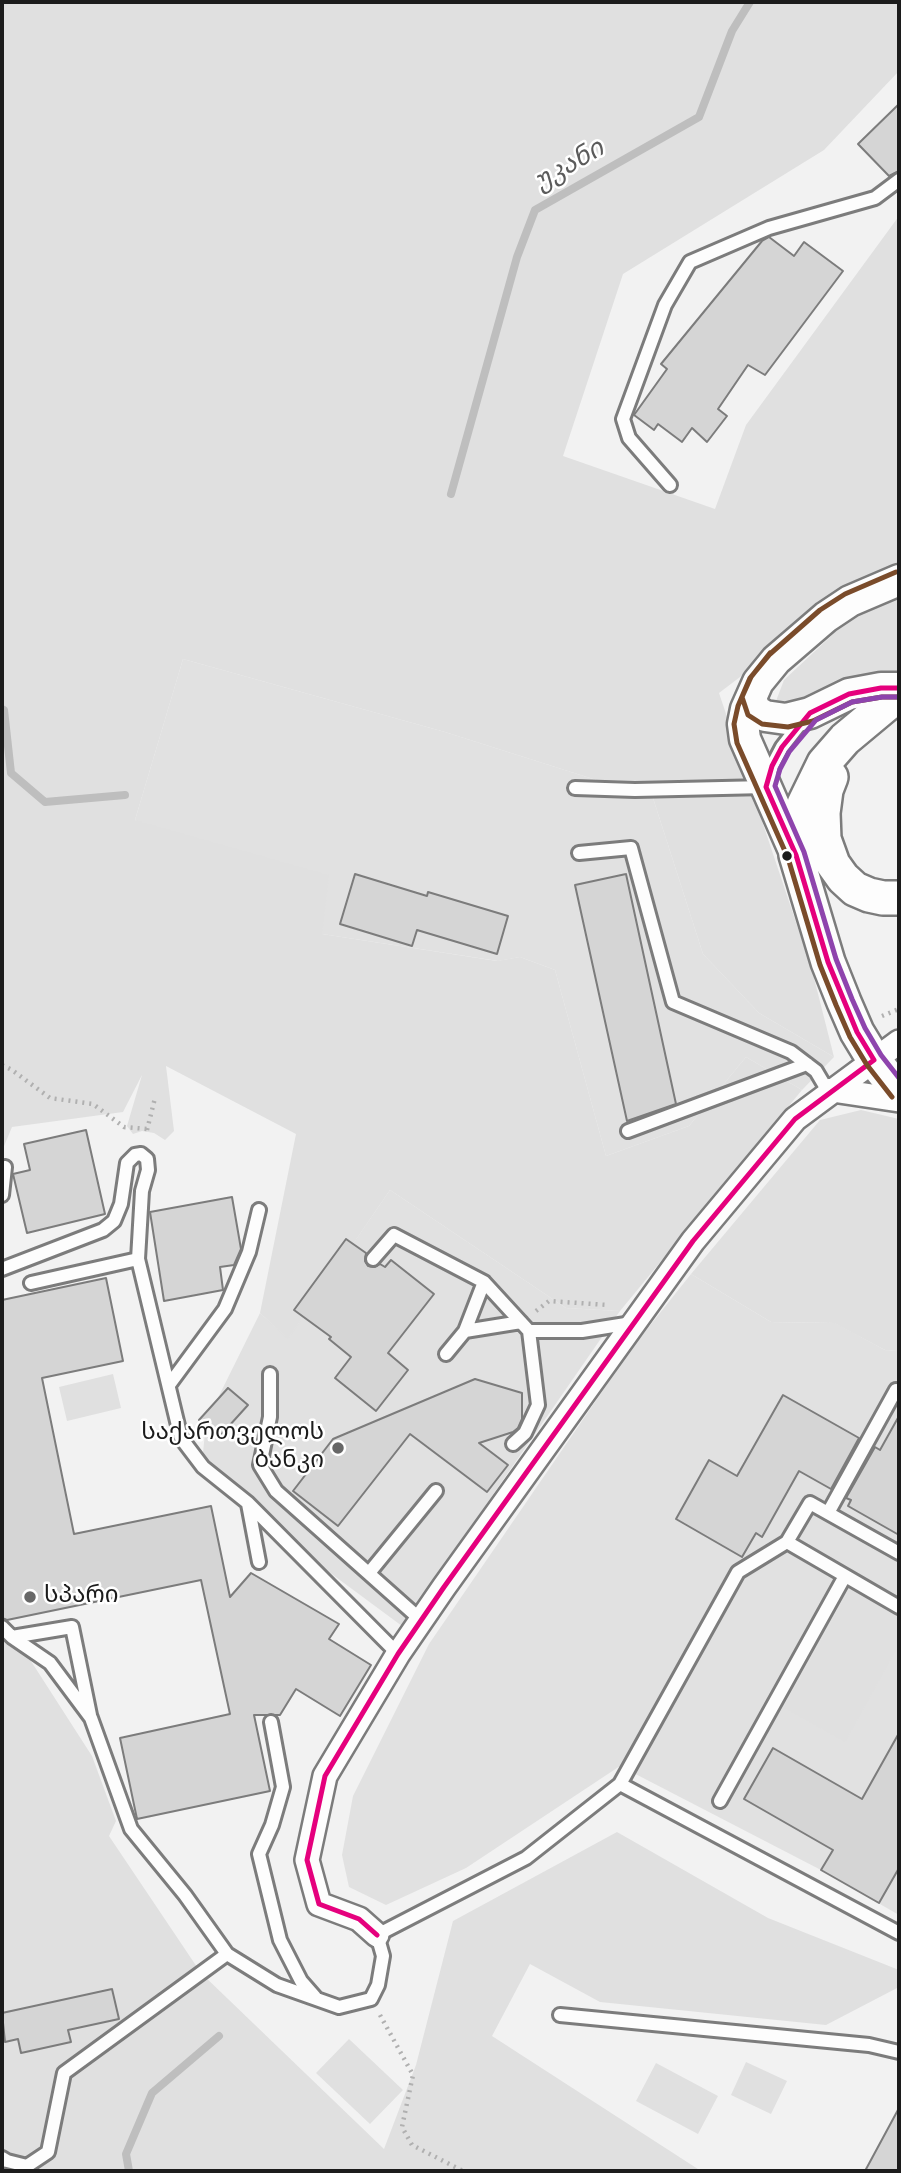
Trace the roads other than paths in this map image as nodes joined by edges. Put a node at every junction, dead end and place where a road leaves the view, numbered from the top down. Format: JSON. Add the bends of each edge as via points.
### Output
{"nodes":[{"id":1,"x":899,"y":180,"type":"edge"},
{"id":2,"x":670,"y":485,"type":"dead end"},
{"id":3,"x":899,"y":580,"type":"edge"},
{"id":4,"x":899,"y":688,"type":"edge"},
{"id":5,"x":751,"y":698,"type":"junction"},
{"id":6,"x":899,"y":698,"type":"edge"},
{"id":7,"x":810,"y":713,"type":"junction"},
{"id":8,"x":845,"y":738,"type":"junction"},
{"id":9,"x":766,"y":787,"type":"junction"},
{"id":10,"x":575,"y":788,"type":"dead end"},
{"id":11,"x":579,"y":853,"type":"dead end"},
{"id":12,"x":796,"y":855,"type":"junction"},
{"id":13,"x":899,"y":898,"type":"edge"},
{"id":14,"x":887,"y":1051,"type":"edge"},
{"id":15,"x":807,"y":1064,"type":"junction"},
{"id":16,"x":831,"y":1091,"type":"junction"},
{"id":17,"x":899,"y":1092,"type":"edge"},
{"id":18,"x":899,"y":1100,"type":"edge"},
{"id":19,"x":628,"y":1131,"type":"dead end"},
{"id":20,"x":5,"y":1167,"type":"dead end"},
{"id":21,"x":2,"y":1195,"type":"edge"},
{"id":22,"x":259,"y":1210,"type":"dead end"},
{"id":23,"x":138,"y":1259,"type":"junction"},
{"id":24,"x":373,"y":1259,"type":"dead end"},
{"id":25,"x":2,"y":1269,"type":"edge"},
{"id":26,"x":484,"y":1282,"type":"junction"},
{"id":27,"x":31,"y":1283,"type":"dead end"},
{"id":28,"x":625,"y":1314,"type":"junction"},
{"id":29,"x":525,"y":1326,"type":"junction"},
{"id":30,"x":465,"y":1331,"type":"junction"},
{"id":31,"x":446,"y":1354,"type":"dead end"},
{"id":32,"x":270,"y":1374,"type":"dead end"},
{"id":33,"x":169,"y":1385,"type":"junction"},
{"id":34,"x":895,"y":1391,"type":"dead end"},
{"id":35,"x":513,"y":1444,"type":"dead end"},
{"id":36,"x":436,"y":1491,"type":"dead end"},
{"id":37,"x":248,"y":1503,"type":"junction"},
{"id":38,"x":828,"y":1513,"type":"junction"},
{"id":39,"x":787,"y":1542,"type":"junction"},
{"id":40,"x":899,"y":1553,"type":"edge"},
{"id":41,"x":259,"y":1562,"type":"dead end"},
{"id":42,"x":369,"y":1573,"type":"junction"},
{"id":43,"x":845,"y":1576,"type":"junction"},
{"id":44,"x":899,"y":1607,"type":"edge"},
{"id":45,"x":421,"y":1620,"type":"junction"},
{"id":46,"x":2,"y":1627,"type":"edge"},
{"id":47,"x":12,"y":1637,"type":"junction"},
{"id":48,"x":398,"y":1654,"type":"junction"},
{"id":49,"x":90,"y":1718,"type":"junction"},
{"id":50,"x":271,"y":1722,"type":"dead end"},
{"id":51,"x":620,"y":1784,"type":"junction"},
{"id":52,"x":720,"y":1801,"type":"dead end"},
{"id":53,"x":899,"y":1933,"type":"edge"},
{"id":54,"x":377,"y":1935,"type":"junction"},
{"id":55,"x":227,"y":1954,"type":"junction"},
{"id":56,"x":317,"y":1999,"type":"junction"},
{"id":57,"x":560,"y":2015,"type":"dead end"},
{"id":58,"x":899,"y":2052,"type":"edge"},
{"id":59,"x":2,"y":2158,"type":"edge"}],
"edges":[{"from":1,"to":2,"type":"lane","via":[[875,198],[769,228],[690,262],[665,305],[623,419],[629,438]]},
{"from":3,"to":5,"type":"street","via":[[826,617],[776,660]]},
{"from":4,"to":7,"type":"street","via":[[849,694]]},
{"from":5,"to":7,"type":"street","via":[[755,710],[765,716],[786,719]]},
{"from":5,"to":9,"type":"street","via":[[743,724],[745,739]]},
{"from":6,"to":8,"type":"main road"},
{"from":7,"to":9,"type":"lane","via":[[782,747]]},
{"from":8,"to":12,"type":"main road","via":[[811,785],[798,826]]},
{"from":8,"to":13,"type":"main road","via":[[826,790],[824,839],[833,864],[855,889]]},
{"from":9,"to":10,"type":"lane"},
{"from":9,"to":12,"type":"street"},
{"from":11,"to":15,"type":"lane","via":[[631,848],[673,1002],[790,1052]]},
{"from":12,"to":14,"type":"main road","via":[[828,962],[857,1032]]},
{"from":14,"to":16,"type":"street"},
{"from":14,"to":17,"type":"main road"},
{"from":15,"to":16,"type":"lane"},
{"from":15,"to":19,"type":"lane"},
{"from":16,"to":18,"type":"street"},
{"from":16,"to":28,"type":"street","via":[[795,1119]]},
{"from":20,"to":21,"type":"lane"},
{"from":22,"to":33,"type":"lane","via":[[249,1252],[225,1309]]},
{"from":23,"to":25,"type":"lane","via":[[142,1191],[148,1170],[141,1154],[127,1163],[121,1204],[109,1226]]},
{"from":23,"to":27,"type":"lane"},
{"from":23,"to":33,"type":"lane"},
{"from":24,"to":26,"type":"lane","via":[[394,1236]]},
{"from":26,"to":29,"type":"lane"},
{"from":26,"to":30,"type":"lane"},
{"from":28,"to":29,"type":"lane","via":[[582,1331]]},
{"from":28,"to":45,"type":"street"},
{"from":29,"to":30,"type":"lane"},
{"from":29,"to":35,"type":"lane","via":[[538,1405],[525,1433]]},
{"from":30,"to":31,"type":"lane"},
{"from":32,"to":42,"type":"lane","via":[[270,1416],[260,1465],[276,1491]]},
{"from":33,"to":37,"type":"lane","via":[[181,1438],[203,1467]]},
{"from":34,"to":38,"type":"lane"},
{"from":36,"to":42,"type":"lane"},
{"from":37,"to":41,"type":"lane"},
{"from":37,"to":48,"type":"lane"},
{"from":38,"to":39,"type":"lane","via":[[810,1503]]},
{"from":38,"to":40,"type":"lane"},
{"from":39,"to":43,"type":"lane"},
{"from":39,"to":51,"type":"lane","via":[[738,1572]]},
{"from":42,"to":45,"type":"lane"},
{"from":43,"to":44,"type":"lane"},
{"from":43,"to":52,"type":"lane"},
{"from":45,"to":48,"type":"street"},
{"from":46,"to":47,"type":"lane"},
{"from":47,"to":49,"type":"lane","via":[[50,1663]]},
{"from":47,"to":49,"type":"lane","via":[[72,1627]]},
{"from":48,"to":54,"type":"street","via":[[325,1776],[307,1860],[319,1905],[359,1919]]},
{"from":49,"to":55,"type":"lane","via":[[131,1829]]},
{"from":50,"to":56,"type":"lane","via":[[283,1787],[259,1854],[280,1940],[301,1981]]},
{"from":51,"to":53,"type":"lane"},
{"from":51,"to":54,"type":"lane","via":[[526,1858]]},
{"from":54,"to":56,"type":"lane","via":[[383,1956],[371,1999],[339,2007]]},
{"from":55,"to":56,"type":"lane","via":[[276,1985]]},
{"from":55,"to":59,"type":"lane","via":[[64,2073],[48,2152],[27,2166]]},
{"from":57,"to":58,"type":"lane","via":[[869,2045]]}]}
